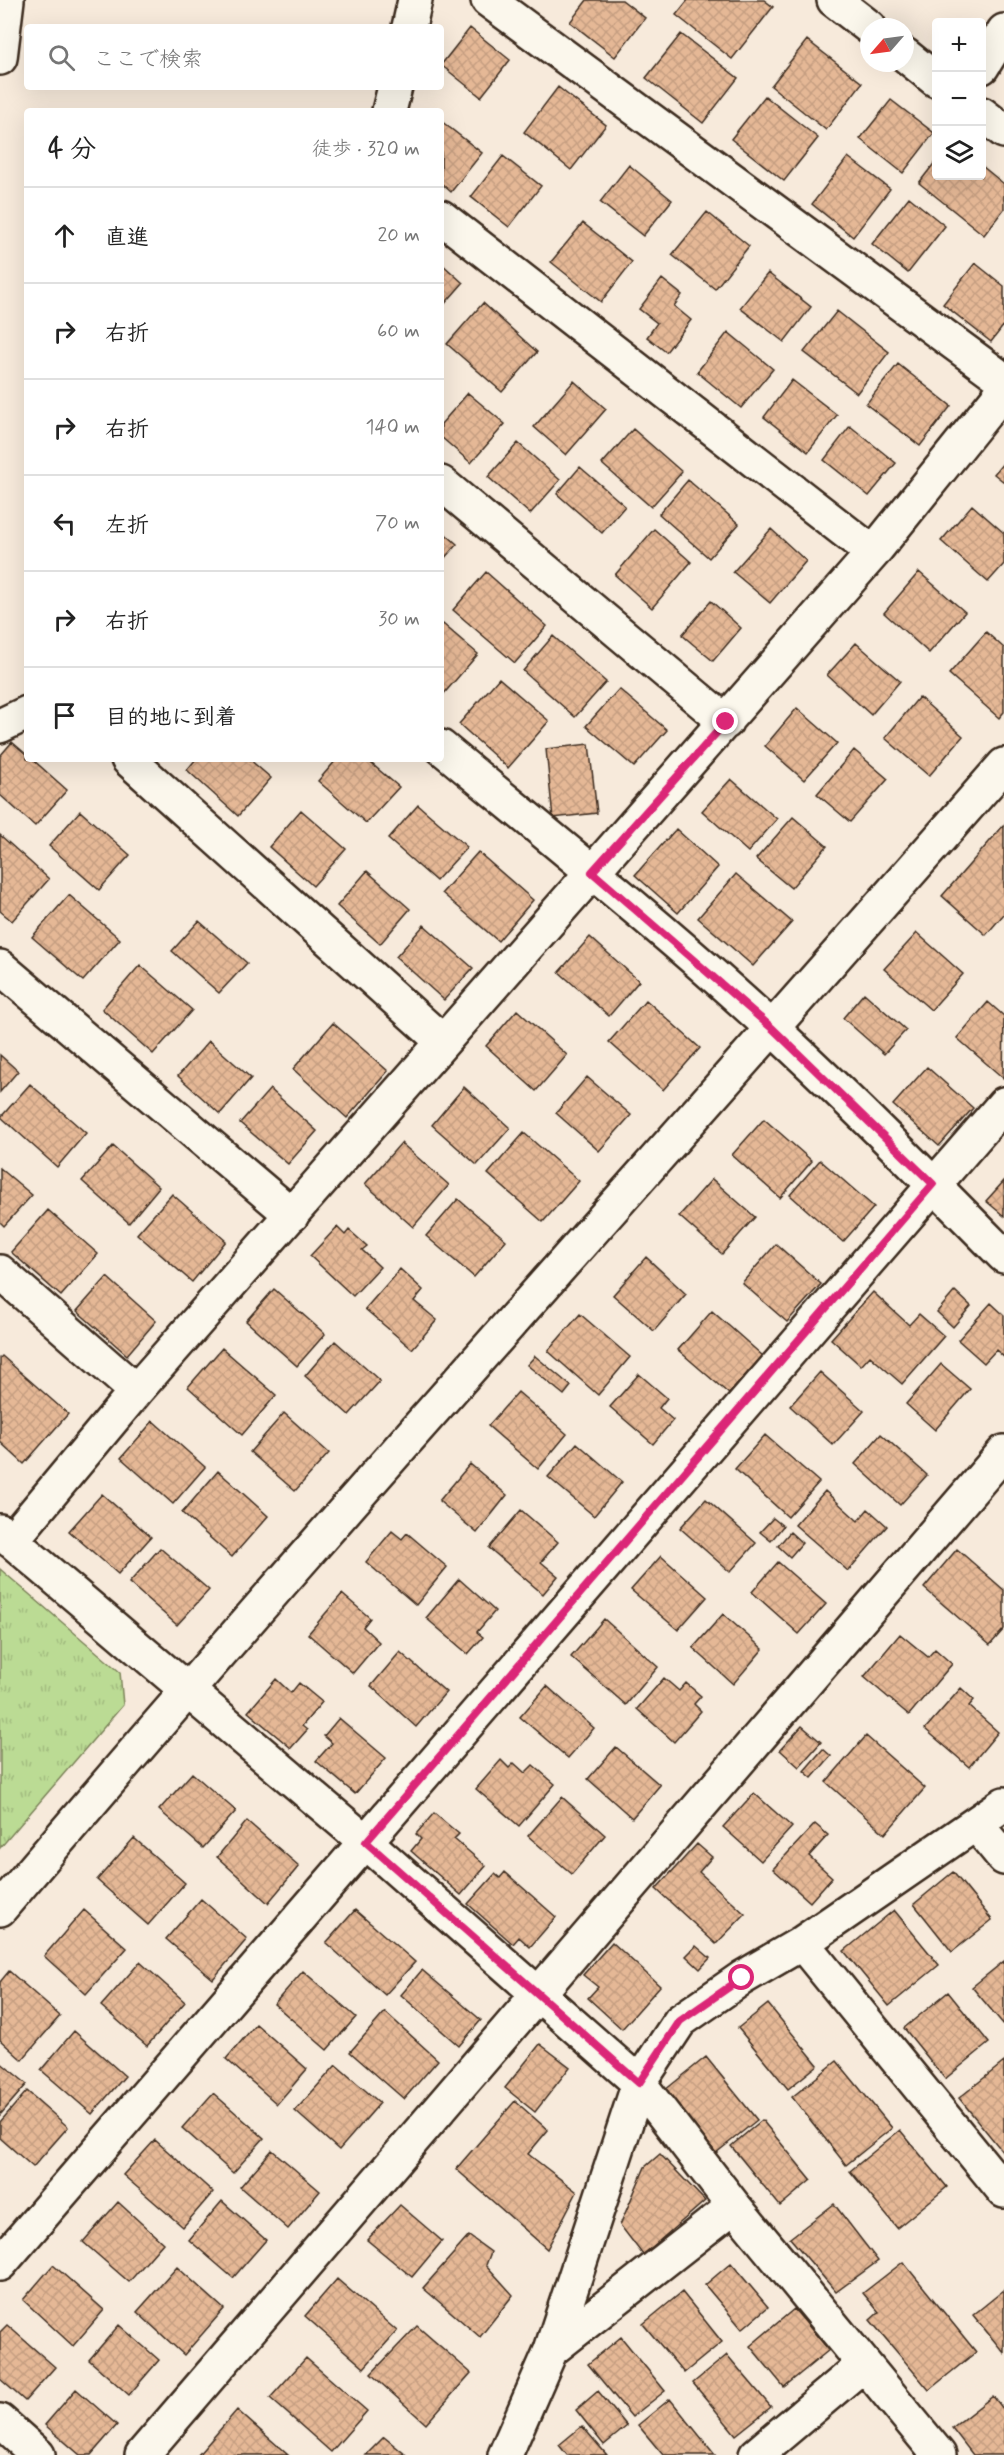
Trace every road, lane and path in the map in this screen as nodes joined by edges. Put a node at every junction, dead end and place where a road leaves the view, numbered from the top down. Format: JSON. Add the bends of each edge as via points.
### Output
{"nodes":[{"id":1,"x":7,"y":0,"type":"edge"},
{"id":2,"x":415,"y":0,"type":"edge"},
{"id":3,"x":488,"y":0,"type":"edge"},
{"id":4,"x":834,"y":0,"type":"edge"},
{"id":5,"x":860,"y":20,"type":"edge"},
{"id":6,"x":410,"y":24,"type":"edge"},
{"id":7,"x":1004,"y":32,"type":"edge"},
{"id":8,"x":0,"y":58,"type":"edge"},
{"id":9,"x":986,"y":59,"type":"edge"},
{"id":10,"x":914,"y":62,"type":"edge"},
{"id":11,"x":932,"y":77,"type":"edge"},
{"id":12,"x":394,"y":90,"type":"edge"},
{"id":13,"x":390,"y":108,"type":"edge"},
{"id":14,"x":986,"y":118,"type":"edge"},
{"id":15,"x":1004,"y":131,"type":"edge"},
{"id":16,"x":444,"y":219,"type":"edge"},
{"id":17,"x":1004,"y":380,"type":"edge"},
{"id":18,"x":1004,"y":390,"type":"edge"},
{"id":19,"x":444,"y":486,"type":"edge"},
{"id":20,"x":873,"y":553,"type":"junction"},
{"id":21,"x":24,"y":714,"type":"edge"},
{"id":22,"x":726,"y":722,"type":"junction"},
{"id":23,"x":0,"y":726,"type":"edge"},
{"id":24,"x":444,"y":749,"type":"edge"},
{"id":25,"x":131,"y":762,"type":"edge"},
{"id":26,"x":1004,"y":765,"type":"edge"},
{"id":27,"x":592,"y":872,"type":"junction"},
{"id":28,"x":0,"y":967,"type":"edge"},
{"id":29,"x":773,"y":1029,"type":"junction"},
{"id":30,"x":442,"y":1041,"type":"junction"},
{"id":31,"x":1004,"y":1104,"type":"edge"},
{"id":32,"x":933,"y":1184,"type":"junction"},
{"id":33,"x":292,"y":1215,"type":"junction"},
{"id":34,"x":1004,"y":1256,"type":"edge"},
{"id":35,"x":0,"y":1272,"type":"edge"},
{"id":36,"x":136,"y":1391,"type":"junction"},
{"id":37,"x":1004,"y":1452,"type":"edge"},
{"id":38,"x":5,"y":1536,"type":"edge"},
{"id":39,"x":187,"y":1689,"type":"junction"},
{"id":40,"x":1004,"y":1804,"type":"edge"},
{"id":41,"x":976,"y":1824,"type":"junction"},
{"id":42,"x":366,"y":1842,"type":"junction"},
{"id":43,"x":1004,"y":1858,"type":"edge"},
{"id":44,"x":0,"y":1909,"type":"edge"},
{"id":45,"x":802,"y":1942,"type":"junction"},
{"id":46,"x":539,"y":1995,"type":"junction"},
{"id":47,"x":639,"y":2083,"type":"junction"},
{"id":48,"x":1004,"y":2191,"type":"edge"},
{"id":49,"x":734,"y":2206,"type":"junction"},
{"id":50,"x":0,"y":2264,"type":"edge"},
{"id":51,"x":551,"y":2350,"type":"junction"},
{"id":52,"x":864,"y":2364,"type":"junction"},
{"id":53,"x":0,"y":2421,"type":"edge"},
{"id":54,"x":38,"y":2455,"type":"edge"},
{"id":55,"x":142,"y":2455,"type":"edge"},
{"id":56,"x":505,"y":2455,"type":"edge"},
{"id":57,"x":756,"y":2455,"type":"edge"},
{"id":58,"x":939,"y":2455,"type":"edge"}],
"edges":[{"from":1,"to":8,"type":"street"},
{"from":2,"to":6,"type":"street"},
{"from":3,"to":17,"type":"street"},
{"from":4,"to":5,"type":"street"},
{"from":7,"to":9,"type":"street"},
{"from":10,"to":11,"type":"street"},
{"from":12,"to":13,"type":"street"},
{"from":14,"to":15,"type":"street"},
{"from":16,"to":20,"type":"street"},
{"from":18,"to":20,"type":"street"},
{"from":19,"to":22,"type":"street"},
{"from":20,"to":22,"type":"street"},
{"from":21,"to":23,"type":"street"},
{"from":22,"to":27,"type":"street"},
{"from":24,"to":27,"type":"street"},
{"from":25,"to":30,"type":"street"},
{"from":26,"to":29,"type":"street"},
{"from":27,"to":29,"type":"street"},
{"from":27,"to":30,"type":"street"},
{"from":28,"to":33,"type":"street"},
{"from":29,"to":32,"type":"street"},
{"from":29,"to":39,"type":"street"},
{"from":30,"to":33,"type":"street"},
{"from":31,"to":32,"type":"street"},
{"from":32,"to":34,"type":"street"},
{"from":32,"to":42,"type":"street"},
{"from":33,"to":36,"type":"street"},
{"from":35,"to":36,"type":"street"},
{"from":36,"to":38,"type":"street"},
{"from":37,"to":46,"type":"street"},
{"from":38,"to":39,"type":"street"},
{"from":39,"to":42,"type":"street"},
{"from":39,"to":44,"type":"street"},
{"from":40,"to":41,"type":"street"},
{"from":41,"to":43,"type":"street"},
{"from":41,"to":45,"type":"street"},
{"from":42,"to":46,"type":"street"},
{"from":42,"to":50,"type":"street"},
{"from":45,"to":47,"type":"street","via":[[680,2021]]},
{"from":45,"to":48,"type":"street"},
{"from":46,"to":47,"type":"street"},
{"from":46,"to":55,"type":"street"},
{"from":47,"to":49,"type":"street"},
{"from":47,"to":51,"type":"street"},
{"from":49,"to":51,"type":"street"},
{"from":49,"to":52,"type":"street"},
{"from":51,"to":56,"type":"street"},
{"from":52,"to":57,"type":"street"},
{"from":52,"to":58,"type":"street"},
{"from":53,"to":54,"type":"street"}]}
